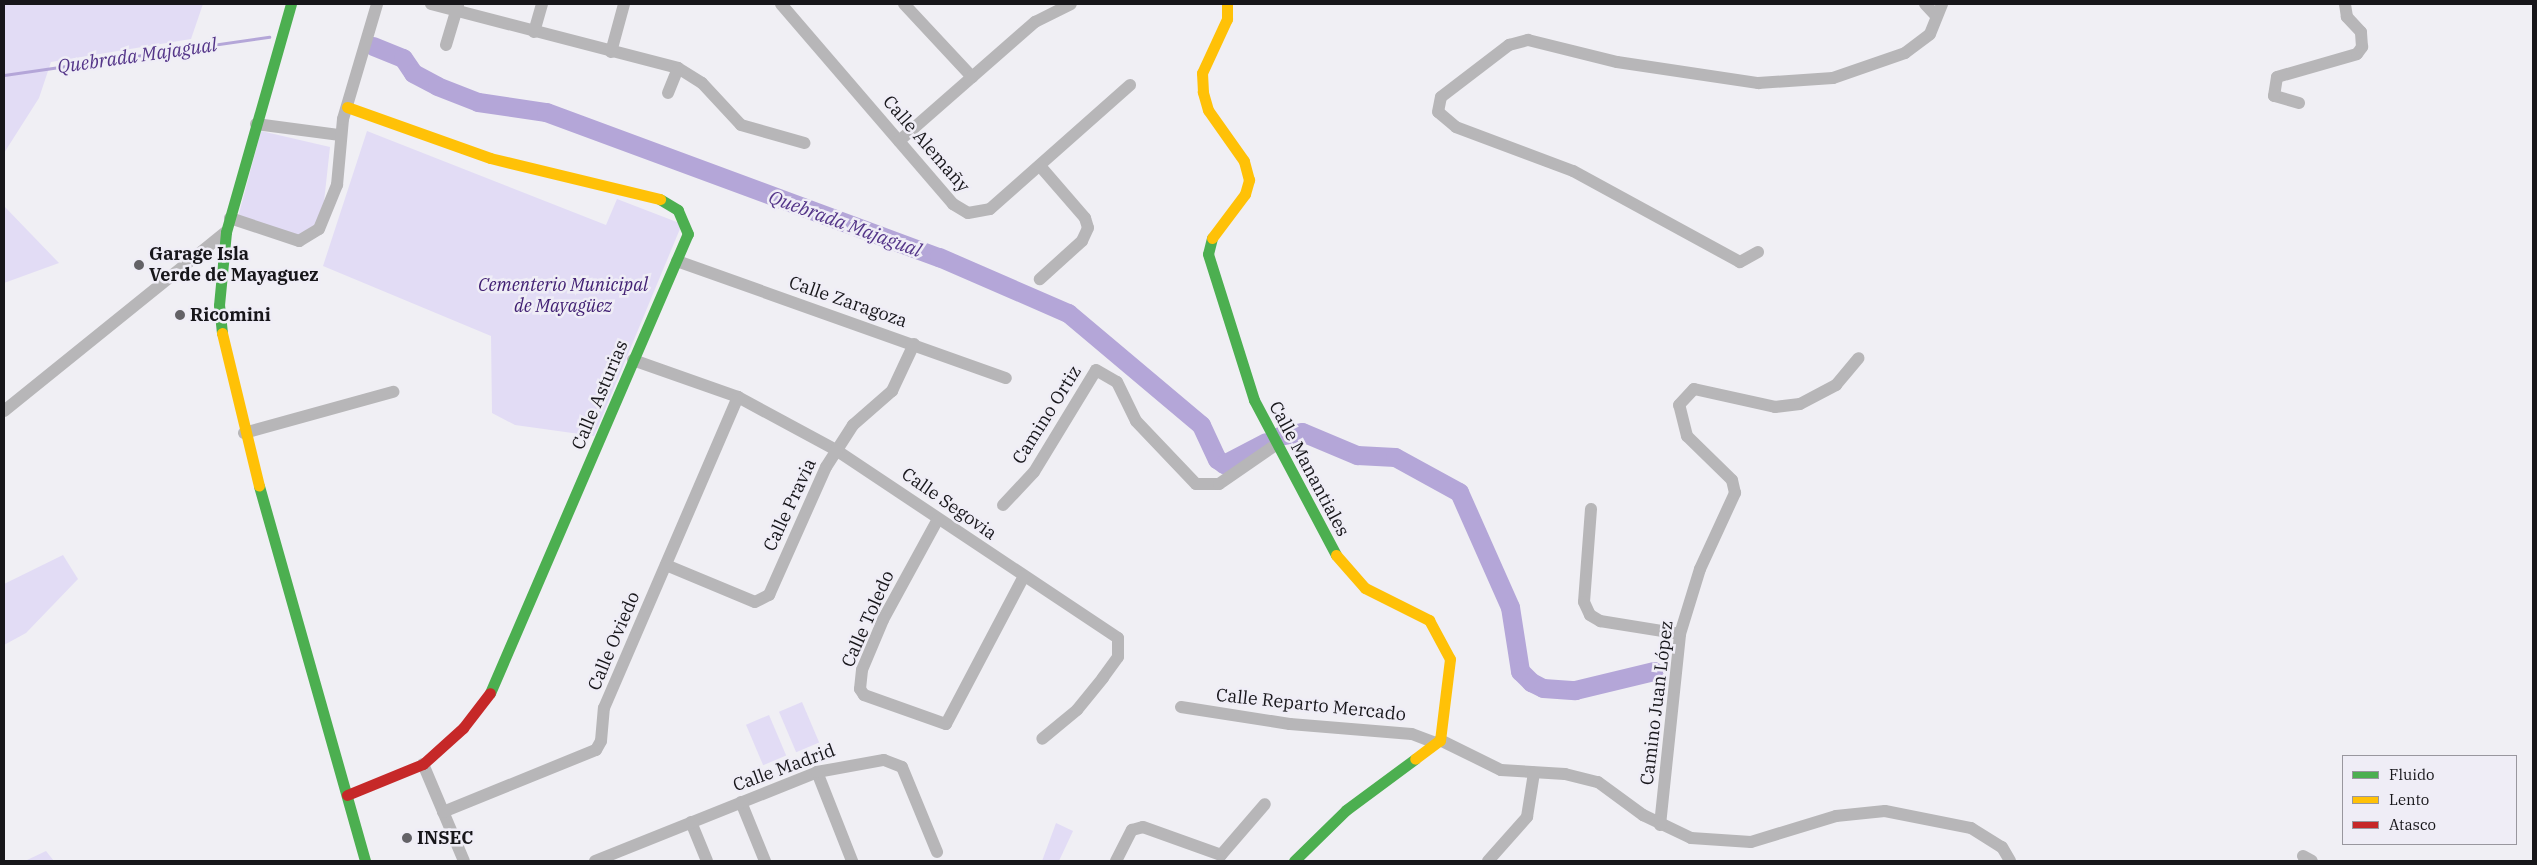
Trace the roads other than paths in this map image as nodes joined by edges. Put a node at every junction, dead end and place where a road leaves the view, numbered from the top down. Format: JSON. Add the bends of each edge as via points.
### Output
{"nodes":[{"id":1,"x":291,"y":4,"type":"edge"},
{"id":2,"x":377,"y":4,"type":"edge"},
{"id":3,"x":430,"y":4,"type":"edge"},
{"id":4,"x":542,"y":4,"type":"edge"},
{"id":5,"x":624,"y":4,"type":"edge"},
{"id":6,"x":781,"y":4,"type":"edge"},
{"id":7,"x":906,"y":4,"type":"edge"},
{"id":8,"x":1071,"y":4,"type":"edge"},
{"id":9,"x":1227,"y":4,"type":"edge"},
{"id":10,"x":1925,"y":4,"type":"edge"},
{"id":11,"x":1942,"y":4,"type":"edge"},
{"id":12,"x":2345,"y":4,"type":"edge"},
{"id":13,"x":457,"y":7,"type":"edge"},
{"id":14,"x":1936,"y":16,"type":"junction"},
{"id":15,"x":534,"y":32,"type":"junction"},
{"id":16,"x":446,"y":45,"type":"dead end"},
{"id":17,"x":611,"y":52,"type":"junction"},
{"id":18,"x":678,"y":68,"type":"junction"},
{"id":19,"x":972,"y":77,"type":"junction"},
{"id":20,"x":1130,"y":85,"type":"dead end"},
{"id":21,"x":668,"y":93,"type":"dead end"},
{"id":22,"x":2299,"y":103,"type":"dead end"},
{"id":23,"x":347,"y":106,"type":"junction"},
{"id":24,"x":256,"y":124,"type":"junction"},
{"id":25,"x":340,"y":136,"type":"junction"},
{"id":26,"x":899,"y":141,"type":"junction"},
{"id":27,"x":804,"y":144,"type":"dead end"},
{"id":28,"x":1040,"y":166,"type":"junction"},
{"id":29,"x":230,"y":218,"type":"junction"},
{"id":30,"x":226,"y":232,"type":"junction"},
{"id":31,"x":1758,"y":252,"type":"dead end"},
{"id":32,"x":677,"y":261,"type":"junction"},
{"id":33,"x":1040,"y":279,"type":"dead end"},
{"id":34,"x":914,"y":344,"type":"junction"},
{"id":35,"x":1859,"y":358,"type":"dead end"},
{"id":36,"x":634,"y":360,"type":"junction"},
{"id":37,"x":1006,"y":378,"type":"dead end"},
{"id":38,"x":393,"y":392,"type":"dead end"},
{"id":39,"x":738,"y":397,"type":"junction"},
{"id":40,"x":4,"y":411,"type":"edge"},
{"id":41,"x":244,"y":433,"type":"junction"},
{"id":42,"x":1274,"y":446,"type":"junction"},
{"id":43,"x":836,"y":450,"type":"junction"},
{"id":44,"x":1003,"y":505,"type":"dead end"},
{"id":45,"x":1591,"y":508,"type":"dead end"},
{"id":46,"x":938,"y":519,"type":"junction"},
{"id":47,"x":666,"y":564,"type":"junction"},
{"id":48,"x":1024,"y":576,"type":"junction"},
{"id":49,"x":1680,"y":634,"type":"junction"},
{"id":50,"x":1181,"y":707,"type":"dead end"},
{"id":51,"x":1042,"y":739,"type":"dead end"},
{"id":52,"x":1438,"y":742,"type":"junction"},
{"id":53,"x":423,"y":764,"type":"junction"},
{"id":54,"x":817,"y":772,"type":"junction"},
{"id":55,"x":1534,"y":773,"type":"junction"},
{"id":56,"x":347,"y":794,"type":"junction"},
{"id":57,"x":741,"y":802,"type":"junction"},
{"id":58,"x":1265,"y":804,"type":"dead end"},
{"id":59,"x":443,"y":812,"type":"junction"},
{"id":60,"x":691,"y":822,"type":"junction"},
{"id":61,"x":1660,"y":825,"type":"junction"},
{"id":62,"x":937,"y":852,"type":"dead end"},
{"id":63,"x":365,"y":861,"type":"edge"},
{"id":64,"x":464,"y":861,"type":"edge"},
{"id":65,"x":595,"y":861,"type":"edge"},
{"id":66,"x":707,"y":861,"type":"edge"},
{"id":67,"x":765,"y":861,"type":"edge"},
{"id":68,"x":852,"y":861,"type":"edge"},
{"id":69,"x":1116,"y":861,"type":"edge"},
{"id":70,"x":1294,"y":861,"type":"edge"},
{"id":71,"x":1488,"y":861,"type":"edge"},
{"id":72,"x":2010,"y":861,"type":"edge"}],
"edges":[{"from":1,"to":24,"type":"street"},
{"from":2,"to":23,"type":"street"},
{"from":3,"to":13,"type":"street"},
{"from":4,"to":15,"type":"street"},
{"from":5,"to":17,"type":"street"},
{"from":6,"to":26,"type":"street","name":"Calle Alemañy"},
{"from":7,"to":19,"type":"street"},
{"from":8,"to":19,"type":"street","via":[[1035,22]]},
{"from":9,"to":42,"type":"street","name":"Calle Manantiales","via":[[1227,19],[1202,73],[1203,92],[1208,110],[1244,161],[1249,180],[1245,194],[1212,238],[1208,254],[1254,400]]},
{"from":10,"to":14,"type":"street"},
{"from":11,"to":14,"type":"street"},
{"from":12,"to":22,"type":"street","via":[[2347,17],[2361,32],[2362,47],[2358,54],[2277,77],[2274,96]]},
{"from":13,"to":15,"type":"street"},
{"from":13,"to":16,"type":"street"},
{"from":14,"to":31,"type":"street","via":[[1930,34],[1906,53],[1833,78],[1758,83],[1617,62],[1528,40],[1509,45],[1440,97],[1438,112],[1456,127],[1573,171],[1740,262]]},
{"from":15,"to":17,"type":"street"},
{"from":17,"to":18,"type":"street"},
{"from":18,"to":21,"type":"street"},
{"from":18,"to":27,"type":"street","via":[[702,83],[741,125]]},
{"from":19,"to":26,"type":"street"},
{"from":20,"to":28,"type":"street","name":"Calle Alemañy"},
{"from":23,"to":25,"type":"street"},
{"from":23,"to":32,"type":"street","name":"Calle Asturias","via":[[490,158],[659,198],[685,217],[688,234]]},
{"from":24,"to":25,"type":"street"},
{"from":24,"to":29,"type":"street"},
{"from":25,"to":29,"type":"street","via":[[337,184],[325,218],[313,234],[299,241]]},
{"from":26,"to":28,"type":"street","name":"Calle Alemañy","via":[[953,204],[968,213],[990,208]]},
{"from":28,"to":33,"type":"street","via":[[1085,218],[1088,228],[1082,241]]},
{"from":29,"to":30,"type":"street"},
{"from":30,"to":40,"type":"street"},
{"from":30,"to":41,"type":"street","via":[[220,313]]},
{"from":32,"to":34,"type":"street","name":"Calle Zaragoza"},
{"from":32,"to":36,"type":"street","name":"Calle Asturias"},
{"from":34,"to":37,"type":"street","name":"Calle Zaragoza"},
{"from":34,"to":43,"type":"street","name":"Calle Pravia","via":[[892,390],[853,425]]},
{"from":35,"to":49,"type":"street","name":"Camino Juan López","via":[[1850,374],[1823,394],[1787,407],[1717,397],[1694,389],[1683,397],[1679,412],[1687,436],[1732,480],[1735,493],[1700,569]]},
{"from":36,"to":39,"type":"street","name":"Calle Segovia"},
{"from":36,"to":53,"type":"street","name":"Calle Asturias","via":[[491,692],[463,728]]},
{"from":38,"to":41,"type":"street"},
{"from":39,"to":43,"type":"street","name":"Calle Segovia"},
{"from":39,"to":47,"type":"street","name":"Calle Oviedo"},
{"from":41,"to":56,"type":"street"},
{"from":42,"to":44,"type":"street","name":"Camino Ortiz","via":[[1219,484],[1196,484],[1136,421],[1117,382],[1096,370],[1034,472]]},
{"from":42,"to":52,"type":"street","name":"Calle Manantiales","via":[[1326,543],[1346,569],[1365,588],[1407,607],[1438,632],[1450,659],[1450,678]]},
{"from":43,"to":46,"type":"street","name":"Calle Segovia"},
{"from":43,"to":47,"type":"street","name":"Calle Pravia","via":[[769,595],[762,601]]},
{"from":45,"to":49,"type":"street","via":[[1584,602],[1590,615],[1600,621]]},
{"from":46,"to":48,"type":"street","name":"Calle Segovia"},
{"from":46,"to":48,"type":"street","name":"Calle Toledo","via":[[883,620],[862,670],[860,689],[864,695],[946,724]]},
{"from":47,"to":59,"type":"street","name":"Calle Oviedo","via":[[604,708],[601,741],[596,750]]},
{"from":48,"to":51,"type":"street","name":"Calle Segovia","via":[[1112,633],[1120,644],[1118,657],[1088,698]]},
{"from":49,"to":61,"type":"street","name":"Camino Juan López"},
{"from":50,"to":52,"type":"street","name":"Calle Reparto Mercado","via":[[1290,724],[1412,734]]},
{"from":52,"to":55,"type":"street","name":"Calle Reparto Mercado","via":[[1488,766]]},
{"from":52,"to":70,"type":"street","via":[[1346,810]]},
{"from":53,"to":56,"type":"street","name":"Calle Asturias"},
{"from":53,"to":59,"type":"street"},
{"from":54,"to":57,"type":"street","name":"Calle Madrid"},
{"from":54,"to":62,"type":"street","name":"Calle Madrid","via":[[855,763],[897,763],[902,767]]},
{"from":54,"to":68,"type":"street"},
{"from":55,"to":61,"type":"street","name":"Calle Reparto Mercado","via":[[1598,782]]},
{"from":55,"to":71,"type":"street","via":[[1527,817]]},
{"from":56,"to":63,"type":"street"},
{"from":57,"to":60,"type":"street","name":"Calle Madrid"},
{"from":57,"to":67,"type":"street"},
{"from":58,"to":69,"type":"street","via":[[1226,853],[1213,855],[1143,827],[1132,830]]},
{"from":59,"to":64,"type":"street"},
{"from":60,"to":65,"type":"street","name":"Calle Madrid"},
{"from":60,"to":66,"type":"street"},
{"from":61,"to":72,"type":"street","name":"Calle Reparto Mercado","via":[[1710,841],[1751,842],[1853,813],[1903,813],[1971,828],[2002,847]]}]}
